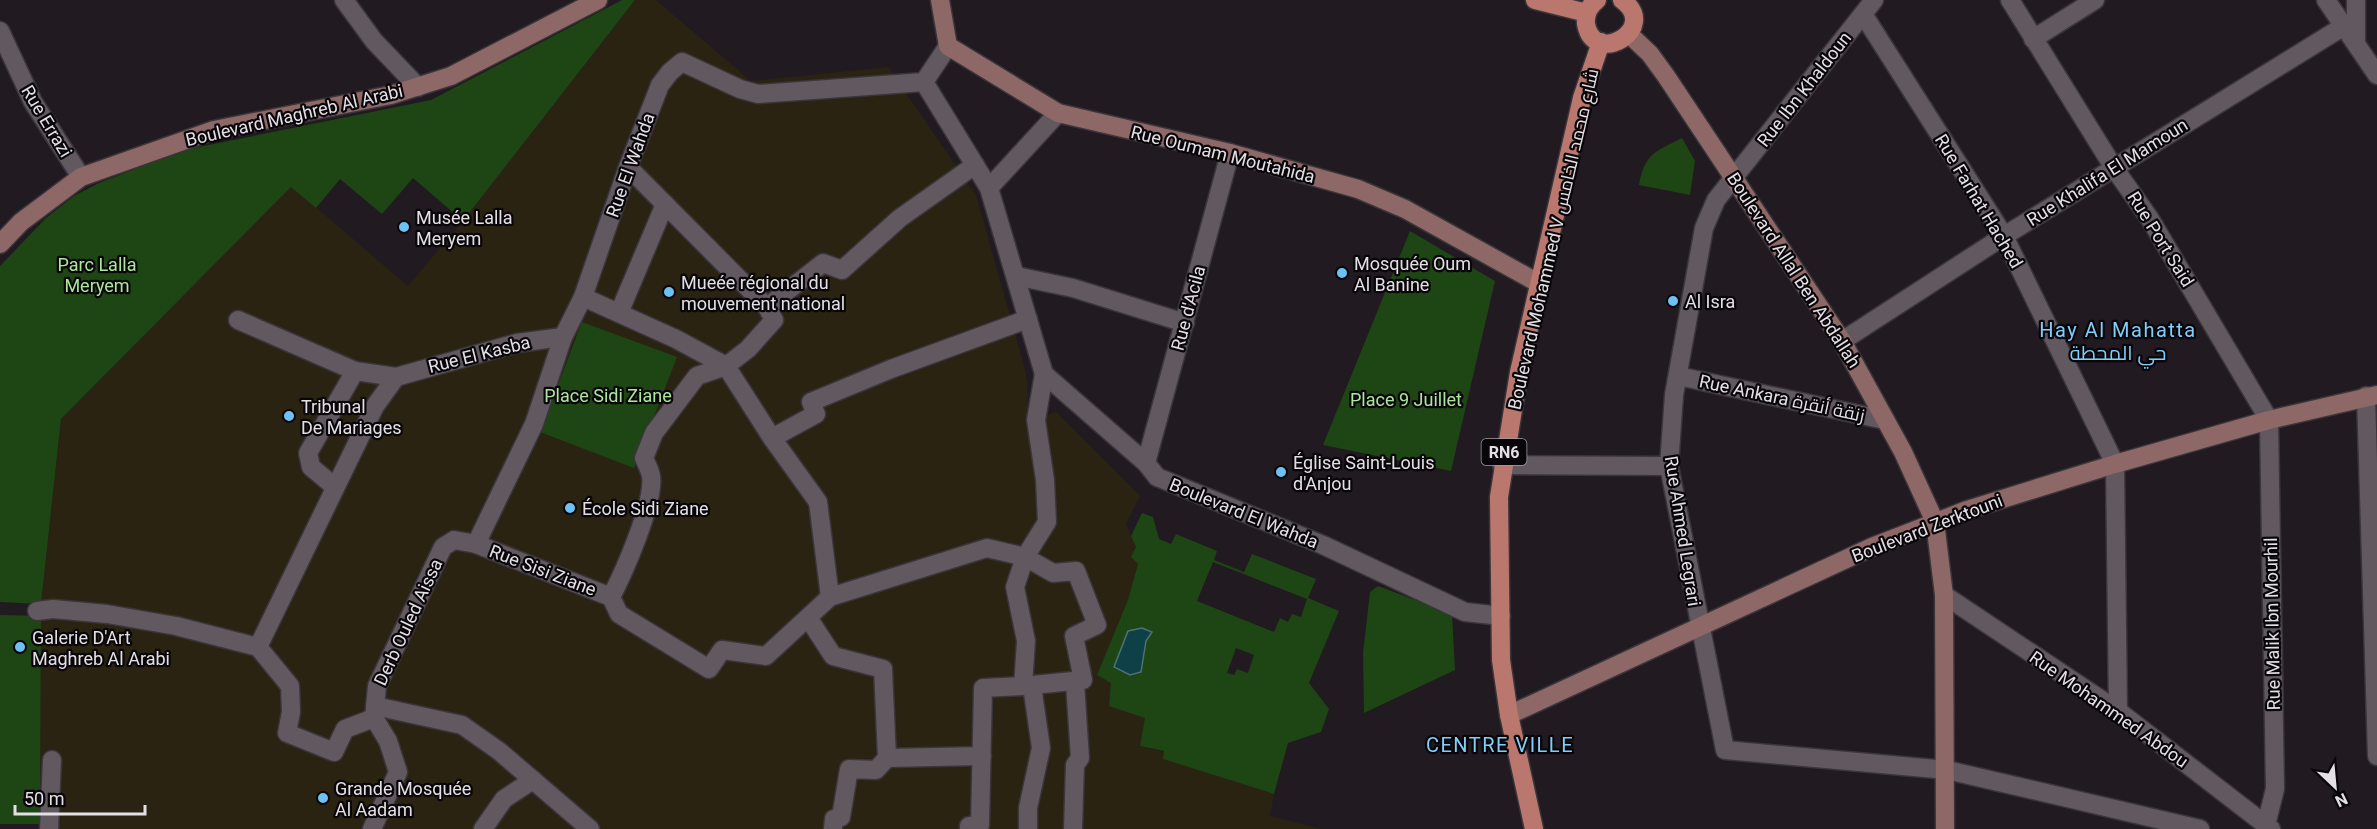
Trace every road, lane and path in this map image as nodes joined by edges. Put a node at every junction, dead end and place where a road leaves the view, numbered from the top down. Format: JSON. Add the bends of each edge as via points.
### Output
{"nodes":[{"id":1,"x":344,"y":0,"type":"edge"},
{"id":2,"x":598,"y":0,"type":"edge"},
{"id":3,"x":940,"y":0,"type":"edge"},
{"id":4,"x":1535,"y":0,"type":"edge"},
{"id":5,"x":1622,"y":0,"type":"edge"},
{"id":6,"x":2010,"y":0,"type":"edge"},
{"id":7,"x":2095,"y":0,"type":"edge"},
{"id":8,"x":2326,"y":0,"type":"edge"},
{"id":9,"x":2356,"y":0,"type":"edge"},
{"id":10,"x":1592,"y":6,"type":"edge"},
{"id":11,"x":1868,"y":7,"type":"edge"},
{"id":12,"x":2344,"y":26,"type":"junction"},
{"id":13,"x":0,"y":31,"type":"edge"},
{"id":14,"x":1629,"y":34,"type":"junction"},
{"id":15,"x":2033,"y":39,"type":"junction"},
{"id":16,"x":1601,"y":42,"type":"junction"},
{"id":17,"x":2356,"y":43,"type":"junction"},
{"id":18,"x":948,"y":46,"type":"junction"},
{"id":19,"x":2377,"y":75,"type":"edge"},
{"id":20,"x":924,"y":82,"type":"junction"},
{"id":21,"x":417,"y":87,"type":"junction"},
{"id":22,"x":1058,"y":113,"type":"junction"},
{"id":23,"x":1230,"y":153,"type":"junction"},
{"id":24,"x":975,"y":165,"type":"junction"},
{"id":25,"x":628,"y":166,"type":"junction"},
{"id":26,"x":2114,"y":168,"type":"junction"},
{"id":27,"x":81,"y":177,"type":"junction"},
{"id":28,"x":1735,"y":179,"type":"junction"},
{"id":29,"x":989,"y":188,"type":"junction"},
{"id":30,"x":665,"y":204,"type":"junction"},
{"id":31,"x":2004,"y":236,"type":"junction"},
{"id":32,"x":0,"y":244,"type":"edge"},
{"id":33,"x":1016,"y":276,"type":"junction"},
{"id":34,"x":1540,"y":284,"type":"junction"},
{"id":35,"x":583,"y":297,"type":"junction"},
{"id":36,"x":767,"y":307,"type":"junction"},
{"id":37,"x":619,"y":313,"type":"junction"},
{"id":38,"x":1028,"y":319,"type":"junction"},
{"id":39,"x":238,"y":320,"type":"dead end"},
{"id":40,"x":1185,"y":323,"type":"junction"},
{"id":41,"x":563,"y":338,"type":"junction"},
{"id":42,"x":1842,"y":341,"type":"junction"},
{"id":43,"x":726,"y":366,"type":"junction"},
{"id":44,"x":355,"y":370,"type":"junction"},
{"id":45,"x":1044,"y":374,"type":"junction"},
{"id":46,"x":1678,"y":376,"type":"junction"},
{"id":47,"x":396,"y":377,"type":"junction"},
{"id":48,"x":2374,"y":394,"type":"edge"},
{"id":49,"x":1886,"y":420,"type":"junction"},
{"id":50,"x":2269,"y":420,"type":"junction"},
{"id":51,"x":772,"y":438,"type":"junction"},
{"id":52,"x":1146,"y":463,"type":"junction"},
{"id":53,"x":2115,"y":464,"type":"junction"},
{"id":54,"x":1502,"y":465,"type":"junction"},
{"id":55,"x":1669,"y":466,"type":"junction"},
{"id":56,"x":335,"y":487,"type":"junction"},
{"id":57,"x":1935,"y":522,"type":"junction"},
{"id":58,"x":476,"y":544,"type":"junction"},
{"id":59,"x":1025,"y":556,"type":"junction"},
{"id":60,"x":1944,"y":595,"type":"junction"},
{"id":61,"x":611,"y":597,"type":"junction"},
{"id":62,"x":830,"y":597,"type":"junction"},
{"id":63,"x":37,"y":611,"type":"dead end"},
{"id":64,"x":1501,"y":616,"type":"junction"},
{"id":65,"x":809,"y":619,"type":"junction"},
{"id":66,"x":1699,"y":625,"type":"junction"},
{"id":67,"x":258,"y":647,"type":"junction"},
{"id":68,"x":1075,"y":683,"type":"junction"},
{"id":69,"x":1028,"y":686,"type":"junction"},
{"id":70,"x":2118,"y":711,"type":"junction"},
{"id":71,"x":375,"y":712,"type":"junction"},
{"id":72,"x":1509,"y":715,"type":"junction"},
{"id":73,"x":982,"y":756,"type":"junction"},
{"id":74,"x":2377,"y":756,"type":"edge"},
{"id":75,"x":887,"y":758,"type":"junction"},
{"id":76,"x":52,"y":760,"type":"dead end"},
{"id":77,"x":1947,"y":770,"type":"junction"},
{"id":78,"x":533,"y":780,"type":"junction"},
{"id":79,"x":2265,"y":828,"type":"edge"},
{"id":80,"x":49,"y":829,"type":"edge"},
{"id":81,"x":372,"y":829,"type":"edge"},
{"id":82,"x":483,"y":829,"type":"edge"},
{"id":83,"x":590,"y":829,"type":"edge"},
{"id":84,"x":833,"y":829,"type":"edge"},
{"id":85,"x":969,"y":829,"type":"edge"},
{"id":86,"x":1028,"y":829,"type":"edge"},
{"id":87,"x":1073,"y":829,"type":"edge"},
{"id":88,"x":1534,"y":829,"type":"edge"},
{"id":89,"x":1945,"y":829,"type":"edge"},
{"id":90,"x":2200,"y":829,"type":"edge"}],
"edges":[{"from":1,"to":21,"type":"street","via":[[374,41]]},
{"from":2,"to":21,"type":"street","name":"Boulevard Maghreb Al Arabi","via":[[451,76]]},
{"from":3,"to":18,"type":"street"},
{"from":4,"to":10,"type":"main road"},
{"from":5,"to":14,"type":"main road","via":[[1633,15]]},
{"from":6,"to":15,"type":"street","name":"Rue Port Said"},
{"from":7,"to":15,"type":"street"},
{"from":8,"to":12,"type":"street"},
{"from":9,"to":17,"type":"street"},
{"from":10,"to":16,"type":"main road","via":[[1588,29]]},
{"from":11,"to":28,"type":"street","name":"Rue Ibn Khaldoun"},
{"from":11,"to":31,"type":"street","name":"Rue Farhat Hached"},
{"from":12,"to":17,"type":"street"},
{"from":12,"to":26,"type":"street","name":"Rue Khalifa El Mamoun"},
{"from":13,"to":27,"type":"street","name":"Rue Errazi","via":[[33,102]]},
{"from":14,"to":16,"type":"main road","via":[[1616,43]]},
{"from":14,"to":28,"type":"street","name":"Boulevard Allal Ben Abdallah","via":[[1658,64]]},
{"from":15,"to":26,"type":"street","name":"Rue Port Said"},
{"from":16,"to":34,"type":"main road","name":"Boulevard Mohammed V شارع محمد الخامس","number":"RN6","via":[[1582,98]]},
{"from":17,"to":19,"type":"street"},
{"from":18,"to":20,"type":"street"},
{"from":18,"to":22,"type":"street","name":"Rue Oumam Moutahida"},
{"from":20,"to":24,"type":"street"},
{"from":20,"to":25,"type":"street","name":"Rue El Wahda","via":[[758,93],[740,89],[682,62],[660,85]]},
{"from":21,"to":27,"type":"street","name":"Boulevard Maghreb Al Arabi","via":[[214,130]]},
{"from":22,"to":23,"type":"street","name":"Rue Oumam Moutahida"},
{"from":22,"to":29,"type":"street"},
{"from":23,"to":34,"type":"street","name":"Rue Oumam Moutahida","via":[[1380,198]]},
{"from":23,"to":40,"type":"street","name":"Rue d'Acila"},
{"from":24,"to":29,"type":"street"},
{"from":24,"to":36,"type":"street","via":[[900,218],[842,270],[823,262]]},
{"from":25,"to":30,"type":"street"},
{"from":25,"to":35,"type":"street","name":"Rue El Wahda"},
{"from":26,"to":31,"type":"street","name":"Rue Khalifa El Mamoun"},
{"from":26,"to":50,"type":"street","name":"Rue Port Said","via":[[2150,219]]},
{"from":27,"to":32,"type":"street","name":"Boulevard Maghreb Al Arabi","via":[[21,222]]},
{"from":28,"to":42,"type":"street","name":"Boulevard Allal Ben Abdallah"},
{"from":28,"to":46,"type":"street","name":"Rue Ahmed Legrari","via":[[1707,215]]},
{"from":29,"to":33,"type":"street"},
{"from":30,"to":36,"type":"street"},
{"from":30,"to":37,"type":"street"},
{"from":31,"to":42,"type":"street","name":"Rue Khalifa El Mamoun"},
{"from":31,"to":53,"type":"street","name":"Rue Farhat Hached"},
{"from":33,"to":38,"type":"street"},
{"from":33,"to":40,"type":"street","via":[[1073,288]]},
{"from":34,"to":54,"type":"main road","name":"Boulevard Mohammed V شارع محمد الخامس","number":"RN6"},
{"from":35,"to":37,"type":"street"},
{"from":35,"to":41,"type":"street","name":"Rue El Wahda"},
{"from":36,"to":43,"type":"street","via":[[773,315],[772,325]]},
{"from":37,"to":43,"type":"street"},
{"from":38,"to":45,"type":"street"},
{"from":38,"to":51,"type":"street","via":[[811,402],[816,414]]},
{"from":39,"to":44,"type":"street"},
{"from":40,"to":52,"type":"street","name":"Rue d'Acila"},
{"from":41,"to":47,"type":"street","name":"Rue El Kasba","via":[[535,339],[488,349]]},
{"from":41,"to":58,"type":"street","name":"Rue El Wahda","via":[[534,424]]},
{"from":42,"to":49,"type":"street","name":"Boulevard Allal Ben Abdallah"},
{"from":43,"to":51,"type":"street"},
{"from":43,"to":61,"type":"street","via":[[697,376],[654,433],[644,458],[651,477],[644,520]]},
{"from":44,"to":47,"type":"street"},
{"from":44,"to":56,"type":"street","via":[[308,453],[311,467]]},
{"from":45,"to":52,"type":"street","name":"Boulevard El Wahda"},
{"from":45,"to":59,"type":"street","via":[[1036,420],[1047,522]]},
{"from":46,"to":49,"type":"street","name":"Rue Ankara زنقة أنقرة"},
{"from":46,"to":55,"type":"street","name":"Rue Ahmed Legrari"},
{"from":47,"to":56,"type":"street","via":[[375,406]]},
{"from":48,"to":50,"type":"street","name":"Boulevard Zerktouni"},
{"from":48,"to":74,"type":"street"},
{"from":49,"to":57,"type":"street","name":"Boulevard Allal Ben Abdallah"},
{"from":50,"to":53,"type":"street","name":"Boulevard Zerktouni"},
{"from":50,"to":79,"type":"street","name":"Rue Malik Ibn Mourhil","via":[[2275,789]]},
{"from":51,"to":62,"type":"street","via":[[818,502]]},
{"from":52,"to":64,"type":"street","name":"Boulevard El Wahda","via":[[1157,477],[1323,545],[1465,612]]},
{"from":53,"to":57,"type":"street","name":"Boulevard Zerktouni"},
{"from":53,"to":70,"type":"street","name":"Rue Farhat Hached"},
{"from":54,"to":55,"type":"street"},
{"from":54,"to":64,"type":"main road","name":"Boulevard Mohammed V شارع محمد الخامس","number":"RN6"},
{"from":55,"to":66,"type":"street","name":"Rue Ahmed Legrari"},
{"from":56,"to":67,"type":"street"},
{"from":57,"to":60,"type":"street","name":"Boulevard Allal Ben Abdallah"},
{"from":57,"to":66,"type":"street","name":"Boulevard Zerktouni"},
{"from":58,"to":61,"type":"street","name":"Rue Sisi Ziane"},
{"from":58,"to":71,"type":"street","name":"Derb Ouled Aissa","via":[[454,540],[443,547],[377,686]]},
{"from":59,"to":62,"type":"street","via":[[987,548]]},
{"from":59,"to":68,"type":"street","via":[[1053,573],[1076,571],[1097,625],[1074,636],[1083,680]]},
{"from":59,"to":69,"type":"street","via":[[1015,587],[1026,641]]},
{"from":60,"to":70,"type":"street","name":"Rue Mohammed Abdou"},
{"from":60,"to":77,"type":"street","name":"Boulevard Allal Ben Abdallah"},
{"from":61,"to":65,"type":"street","via":[[619,614],[709,669],[722,650],[766,657]]},
{"from":62,"to":65,"type":"street"},
{"from":63,"to":67,"type":"street","via":[[107,614],[176,626]]},
{"from":64,"to":72,"type":"main road","name":"Boulevard Mohammed V شارع محمد الخامس","number":"RN6","via":[[1501,660]]},
{"from":65,"to":75,"type":"street","via":[[833,656],[883,669]]},
{"from":66,"to":72,"type":"street","name":"Boulevard Zerktouni"},
{"from":66,"to":77,"type":"street","name":"Rue Ahmed Legrari","via":[[1725,750]]},
{"from":67,"to":71,"type":"street","via":[[290,686],[287,732],[334,752],[345,729]]},
{"from":68,"to":69,"type":"street"},
{"from":68,"to":87,"type":"street","via":[[1080,758],[1075,765]]},
{"from":69,"to":73,"type":"street","via":[[983,688]]},
{"from":69,"to":86,"type":"street","via":[[1041,748],[1028,808]]},
{"from":70,"to":79,"type":"street","name":"Rue Mohammed Abdou"},
{"from":71,"to":78,"type":"street","via":[[462,725]]},
{"from":71,"to":81,"type":"street","via":[[398,772]]},
{"from":72,"to":88,"type":"main road","name":"Boulevard Mohammed V شارع محمد الخامس","number":"RN6"},
{"from":73,"to":75,"type":"street"},
{"from":73,"to":85,"type":"street","via":[[980,825]]},
{"from":75,"to":84,"type":"street","via":[[876,770],[849,769],[841,817],[834,819]]},
{"from":76,"to":80,"type":"street"},
{"from":77,"to":89,"type":"street","name":"Boulevard Allal Ben Abdallah"},
{"from":77,"to":90,"type":"street"},
{"from":78,"to":82,"type":"street","via":[[504,799]]},
{"from":78,"to":83,"type":"street"}]}
